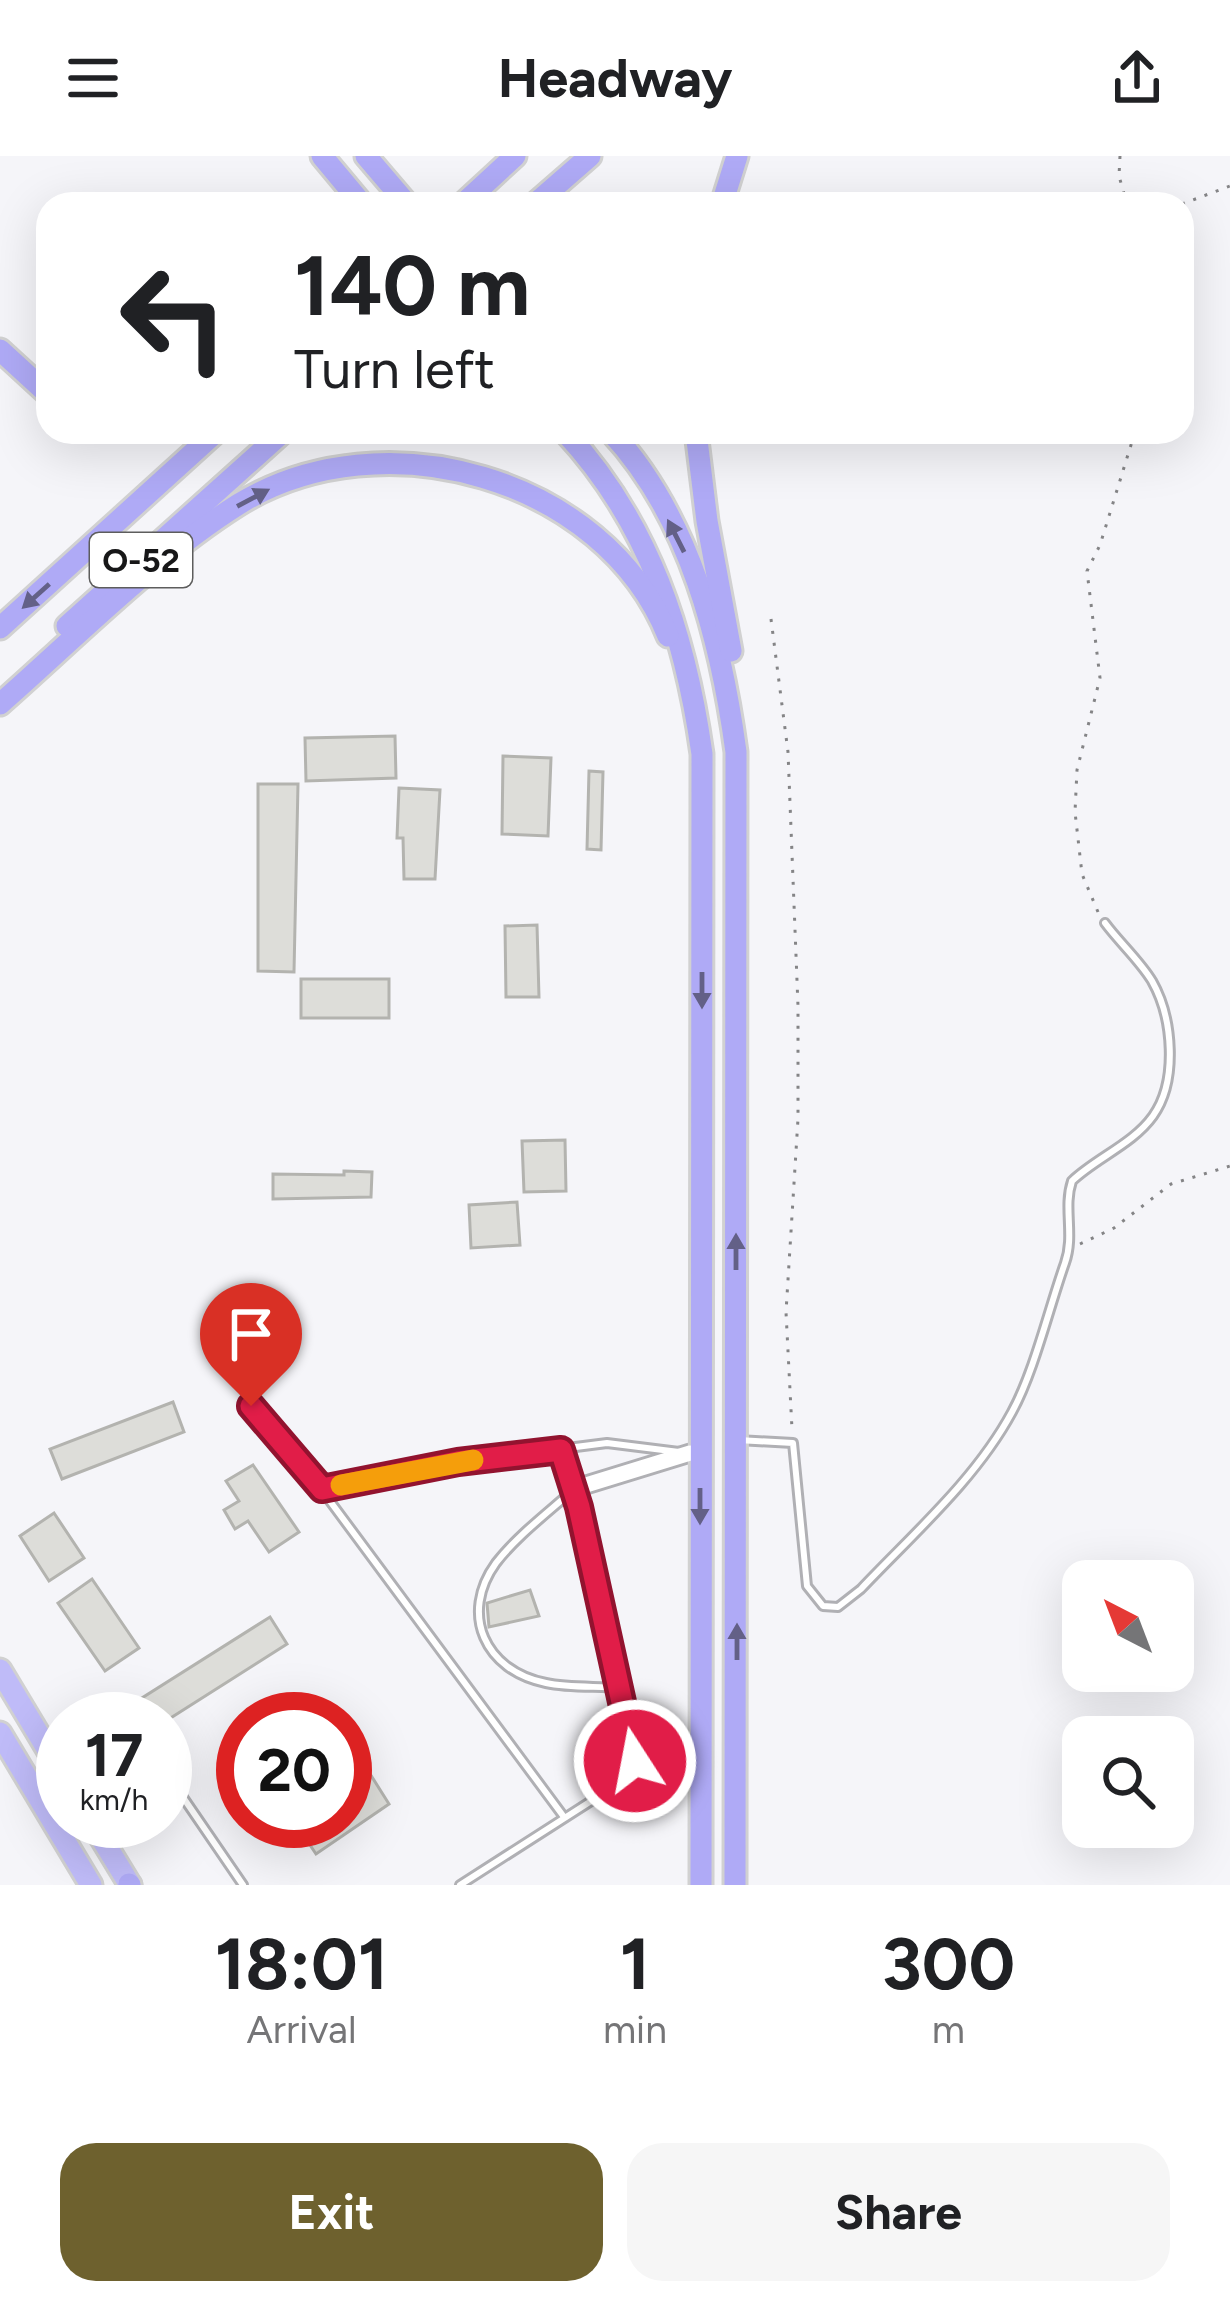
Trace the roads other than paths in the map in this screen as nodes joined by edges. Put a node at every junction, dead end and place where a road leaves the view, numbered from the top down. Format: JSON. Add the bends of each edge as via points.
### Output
{"nodes":[{"id":1,"x":322,"y":156,"type":"edge"},
{"id":2,"x":366,"y":156,"type":"edge"},
{"id":3,"x":590,"y":156,"type":"edge"},
{"id":4,"x":737,"y":156,"type":"edge"},
{"id":5,"x":508,"y":163,"type":"edge"},
{"id":6,"x":352,"y":192,"type":"edge"},
{"id":7,"x":396,"y":192,"type":"edge"},
{"id":8,"x":475,"y":192,"type":"edge"},
{"id":9,"x":549,"y":192,"type":"edge"},
{"id":10,"x":726,"y":192,"type":"edge"},
{"id":11,"x":0,"y":350,"type":"edge"},
{"id":12,"x":36,"y":383,"type":"edge"},
{"id":13,"x":203,"y":444,"type":"edge"},
{"id":14,"x":270,"y":444,"type":"edge"},
{"id":15,"x":576,"y":444,"type":"edge"},
{"id":16,"x":619,"y":444,"type":"edge"},
{"id":17,"x":697,"y":444,"type":"edge"},
{"id":18,"x":0,"y":628,"type":"edge"},
{"id":19,"x":0,"y":687,"type":"edge"},
{"id":20,"x":0,"y":704,"type":"edge"},
{"id":21,"x":736,"y":872,"type":"junction"},
{"id":22,"x":702,"y":873,"type":"junction"},
{"id":23,"x":1105,"y":922,"type":"road end"},
{"id":24,"x":251,"y":1406,"type":"dead end"},
{"id":25,"x":736,"y":1440,"type":"junction"},
{"id":26,"x":561,"y":1450,"type":"junction"},
{"id":27,"x":695,"y":1454,"type":"junction"},
{"id":28,"x":322,"y":1489,"type":"junction"},
{"id":29,"x":573,"y":1489,"type":"junction"},
{"id":30,"x":0,"y":1670,"type":"edge"},
{"id":31,"x":699,"y":1682,"type":"junction"},
{"id":32,"x":620,"y":1688,"type":"junction"},
{"id":33,"x":36,"y":1729,"type":"edge"},
{"id":34,"x":0,"y":1732,"type":"edge"},
{"id":35,"x":192,"y":1810,"type":"edge"},
{"id":36,"x":564,"y":1817,"type":"junction"},
{"id":37,"x":108,"y":1848,"type":"edge"},
{"id":38,"x":130,"y":1884,"type":"edge"},
{"id":39,"x":91,"y":1885,"type":"edge"},
{"id":40,"x":243,"y":1885,"type":"edge"},
{"id":41,"x":460,"y":1885,"type":"edge"},
{"id":42,"x":686,"y":1885,"type":"edge"},
{"id":43,"x":701,"y":1885,"type":"edge"},
{"id":44,"x":739,"y":1885,"type":"edge"}],
"edges":[{"from":1,"to":6,"type":"highway"},
{"from":2,"to":7,"type":"highway"},
{"from":3,"to":9,"type":"highway"},
{"from":4,"to":10,"type":"highway"},
{"from":5,"to":8,"type":"highway"},
{"from":11,"to":12,"type":"highway"},
{"from":13,"to":18,"type":"highway","number":"O-52","one_way":true},
{"from":14,"to":19,"type":"highway","number":"O-52"},
{"from":15,"to":22,"type":"highway","via":[[649,555],[672,613],[702,754]]},
{"from":21,"to":16,"type":"highway","one_way":true,"via":[[736,752],[726,678],[680,541]]},
{"from":17,"to":21,"type":"highway","via":[[736,675]]},
{"from":20,"to":22,"type":"highway","one_way":true,"via":[[177,550],[280,484],[364,466],[486,477],[557,508],[589,532],[664,626],[687,699]]},
{"from":25,"to":21,"type":"highway","one_way":true},
{"from":22,"to":27,"type":"highway","one_way":true},
{"from":23,"to":25,"type":"lane","via":[[1152,981],[1166,1018],[1167,1078],[1154,1115],[1072,1181],[1069,1245],[1015,1408],[995,1440],[838,1607],[823,1606],[807,1586],[793,1443]]},
{"from":24,"to":28,"type":"lane"},
{"from":44,"to":25,"type":"highway","one_way":true},
{"from":26,"to":27,"type":"lane","via":[[607,1443]]},
{"from":26,"to":28,"type":"lane"},
{"from":26,"to":29,"type":"lane"},
{"from":27,"to":29,"type":"street"},
{"from":27,"to":31,"type":"highway","one_way":true},
{"from":28,"to":36,"type":"lane"},
{"from":29,"to":32,"type":"lane"},
{"from":29,"to":32,"type":"lane","via":[[497,1563],[476,1611],[480,1635],[506,1664],[542,1683]]},
{"from":30,"to":33,"type":"highway"},
{"from":31,"to":42,"type":"highway"},
{"from":31,"to":43,"type":"highway"},
{"from":32,"to":36,"type":"lane","via":[[635,1761],[624,1780]]},
{"from":34,"to":39,"type":"highway"},
{"from":35,"to":40,"type":"lane"},
{"from":36,"to":41,"type":"lane"},
{"from":37,"to":38,"type":"highway"}]}
